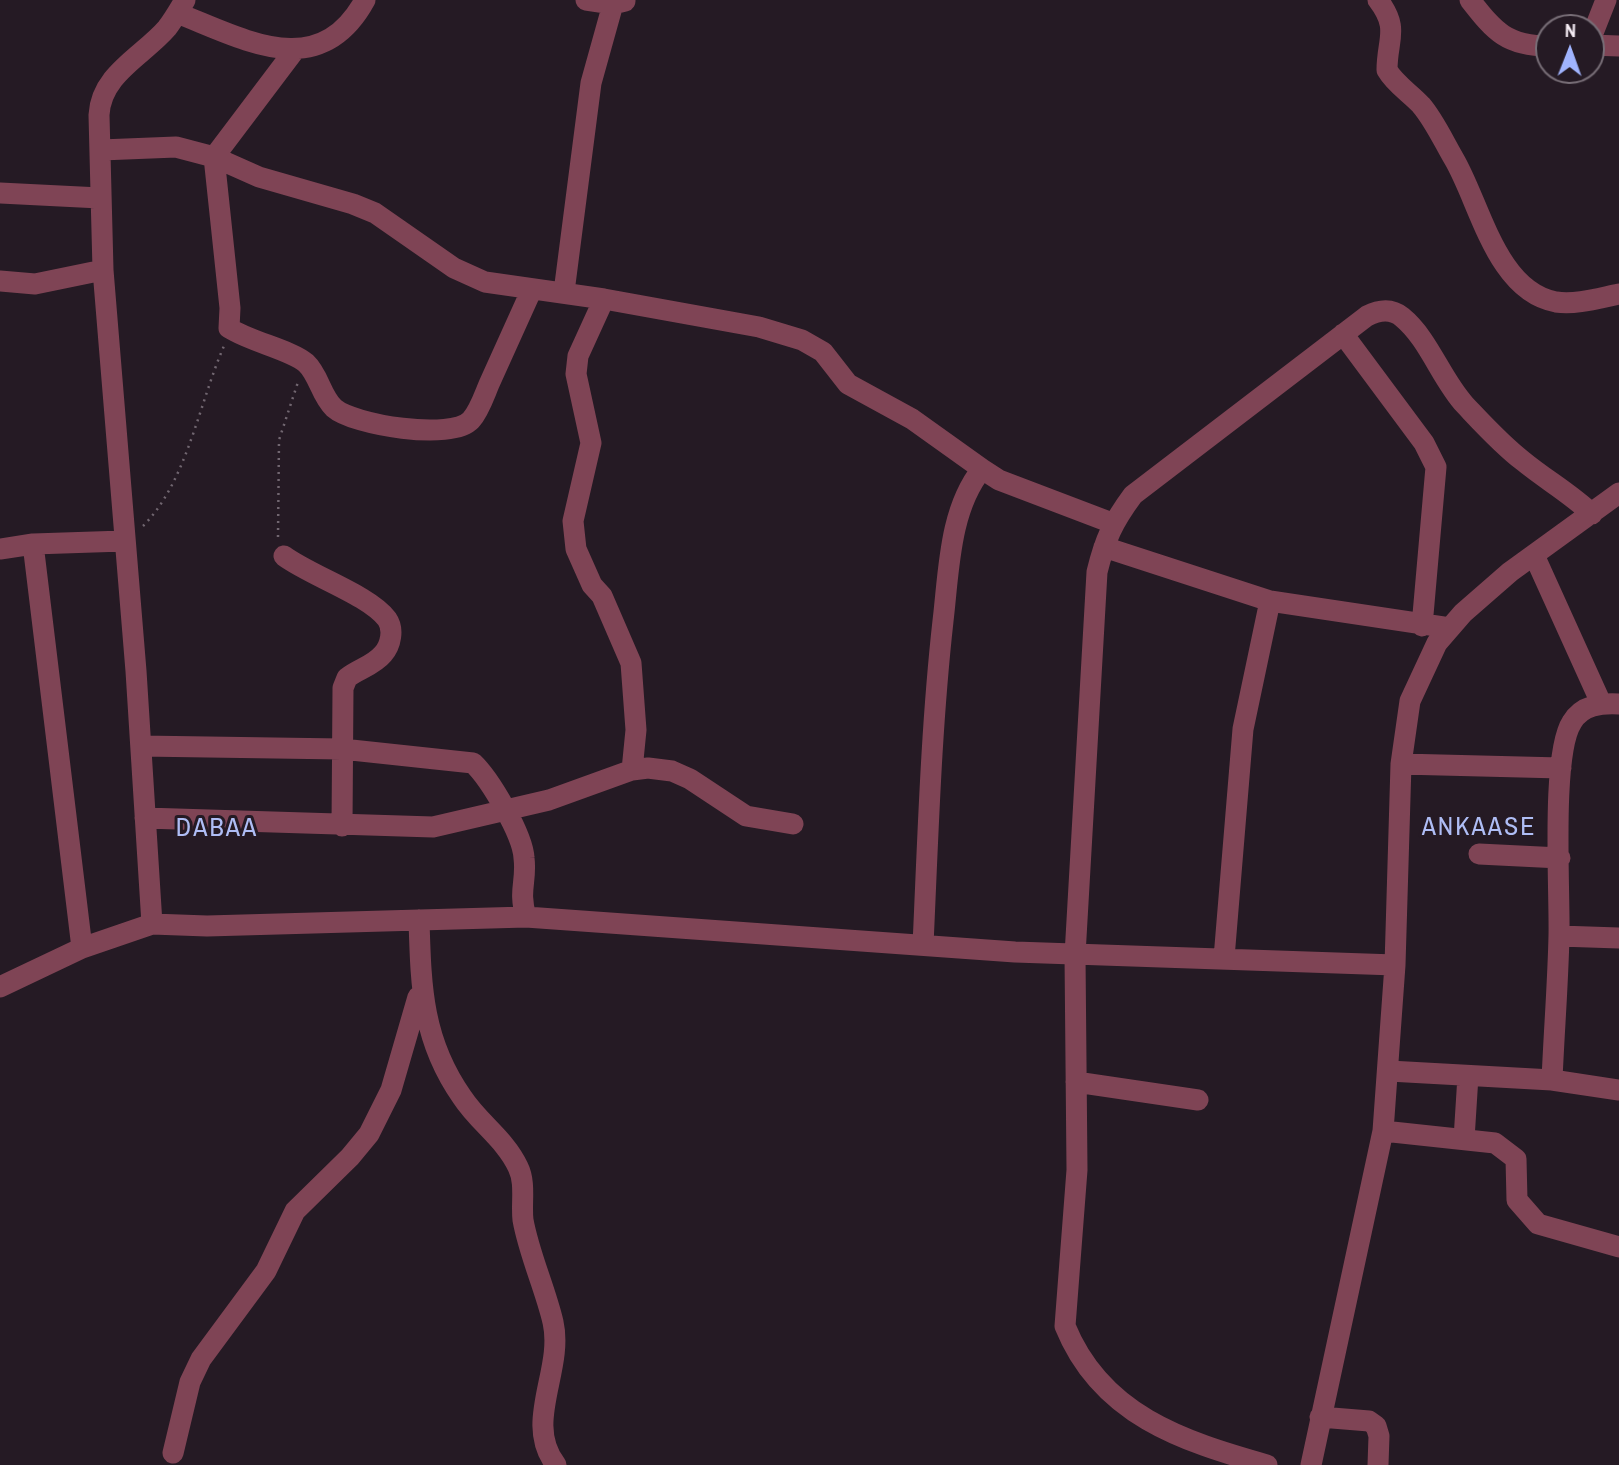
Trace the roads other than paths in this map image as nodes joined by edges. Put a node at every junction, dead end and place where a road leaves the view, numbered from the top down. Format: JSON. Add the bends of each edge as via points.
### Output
{"nodes":[{"id":1,"x":365,"y":0,"type":"edge"},
{"id":2,"x":586,"y":0,"type":"edge"},
{"id":3,"x":1378,"y":0,"type":"edge"},
{"id":4,"x":1470,"y":0,"type":"edge"},
{"id":5,"x":620,"y":2,"type":"edge"},
{"id":6,"x":181,"y":7,"type":"edge"},
{"id":7,"x":1535,"y":46,"type":"edge"},
{"id":8,"x":293,"y":51,"type":"junction"},
{"id":9,"x":101,"y":150,"type":"junction"},
{"id":10,"x":214,"y":157,"type":"junction"},
{"id":11,"x":0,"y":193,"type":"edge"},
{"id":12,"x":100,"y":198,"type":"junction"},
{"id":13,"x":103,"y":270,"type":"junction"},
{"id":14,"x":0,"y":281,"type":"edge"},
{"id":15,"x":532,"y":289,"type":"junction"},
{"id":16,"x":564,"y":292,"type":"junction"},
{"id":17,"x":1619,"y":294,"type":"edge"},
{"id":18,"x":604,"y":299,"type":"junction"},
{"id":19,"x":1343,"y":334,"type":"junction"},
{"id":20,"x":982,"y":469,"type":"junction"},
{"id":21,"x":1619,"y":493,"type":"edge"},
{"id":22,"x":1592,"y":514,"type":"junction"},
{"id":23,"x":1112,"y":523,"type":"junction"},
{"id":24,"x":124,"y":541,"type":"junction"},
{"id":25,"x":33,"y":544,"type":"junction"},
{"id":26,"x":1104,"y":547,"type":"junction"},
{"id":27,"x":0,"y":548,"type":"edge"},
{"id":28,"x":1534,"y":555,"type":"junction"},
{"id":29,"x":284,"y":556,"type":"road end"},
{"id":30,"x":1270,"y":601,"type":"junction"},
{"id":31,"x":1422,"y":626,"type":"junction"},
{"id":32,"x":1450,"y":628,"type":"junction"},
{"id":33,"x":1610,"y":704,"type":"edge"},
{"id":34,"x":141,"y":746,"type":"junction"},
{"id":35,"x":342,"y":749,"type":"junction"},
{"id":36,"x":1401,"y":764,"type":"junction"},
{"id":37,"x":1561,"y":768,"type":"junction"},
{"id":38,"x":632,"y":770,"type":"junction"},
{"id":39,"x":504,"y":811,"type":"junction"},
{"id":40,"x":145,"y":818,"type":"junction"},
{"id":41,"x":793,"y":824,"type":"dead end"},
{"id":42,"x":342,"y":826,"type":"junction"},
{"id":43,"x":1479,"y":854,"type":"dead end"},
{"id":44,"x":1560,"y":858,"type":"junction"},
{"id":45,"x":526,"y":917,"type":"junction"},
{"id":46,"x":419,"y":920,"type":"junction"},
{"id":47,"x":152,"y":924,"type":"junction"},
{"id":48,"x":1559,"y":936,"type":"junction"},
{"id":49,"x":1619,"y":938,"type":"edge"},
{"id":50,"x":923,"y":945,"type":"junction"},
{"id":51,"x":82,"y":948,"type":"junction"},
{"id":52,"x":1075,"y":954,"type":"junction"},
{"id":53,"x":1224,"y":958,"type":"junction"},
{"id":54,"x":1395,"y":965,"type":"junction"},
{"id":55,"x":2,"y":981,"type":"edge"},
{"id":56,"x":421,"y":985,"type":"junction"},
{"id":57,"x":1389,"y":1071,"type":"junction"},
{"id":58,"x":1468,"y":1076,"type":"junction"},
{"id":59,"x":1552,"y":1080,"type":"junction"},
{"id":60,"x":1076,"y":1082,"type":"junction"},
{"id":61,"x":1619,"y":1090,"type":"edge"},
{"id":62,"x":1198,"y":1100,"type":"dead end"},
{"id":63,"x":1383,"y":1131,"type":"junction"},
{"id":64,"x":1464,"y":1139,"type":"junction"},
{"id":65,"x":1619,"y":1247,"type":"edge"},
{"id":66,"x":1320,"y":1418,"type":"junction"},
{"id":67,"x":173,"y":1453,"type":"dead end"},
{"id":68,"x":556,"y":1465,"type":"edge"},
{"id":69,"x":1267,"y":1465,"type":"edge"},
{"id":70,"x":1311,"y":1465,"type":"edge"},
{"id":71,"x":1378,"y":1465,"type":"edge"}],
"edges":[{"from":1,"to":8,"type":"street","via":[[355,17],[331,38]]},
{"from":2,"to":5,"type":"street"},
{"from":3,"to":17,"type":"street","via":[[1393,32],[1387,70],[1422,106],[1458,167],[1496,250],[1522,285],[1556,302]]},
{"from":4,"to":7,"type":"street","via":[[1509,41]]},
{"from":5,"to":16,"type":"street","via":[[591,83]]},
{"from":6,"to":8,"type":"street","via":[[261,46]]},
{"from":6,"to":9,"type":"street","via":[[166,29],[104,91],[99,115]]},
{"from":8,"to":10,"type":"street"},
{"from":9,"to":10,"type":"street","via":[[176,147]]},
{"from":9,"to":12,"type":"street"},
{"from":10,"to":15,"type":"street","via":[[258,177],[374,213],[454,268],[485,282]]},
{"from":10,"to":15,"type":"street","via":[[229,328],[307,363],[337,410],[431,432],[453,430],[473,418]]},
{"from":11,"to":12,"type":"street"},
{"from":12,"to":13,"type":"street"},
{"from":13,"to":14,"type":"street","via":[[36,285]]},
{"from":13,"to":24,"type":"street"},
{"from":15,"to":16,"type":"street"},
{"from":16,"to":18,"type":"street"},
{"from":18,"to":20,"type":"street","via":[[759,327],[802,340],[823,352],[848,384],[912,419]]},
{"from":18,"to":38,"type":"street","via":[[577,365],[591,443],[573,521],[576,550],[631,663],[636,730]]},
{"from":19,"to":22,"type":"street","via":[[1376,312],[1389,310],[1401,316],[1446,382],[1490,431]]},
{"from":19,"to":23,"type":"street","via":[[1133,495]]},
{"from":19,"to":31,"type":"street","via":[[1424,443],[1436,467]]},
{"from":20,"to":23,"type":"street","via":[[999,480]]},
{"from":20,"to":50,"type":"street","via":[[971,483],[952,544],[935,696]]},
{"from":21,"to":22,"type":"street"},
{"from":22,"to":28,"type":"street"},
{"from":23,"to":26,"type":"street"},
{"from":24,"to":25,"type":"street"},
{"from":24,"to":34,"type":"street"},
{"from":25,"to":27,"type":"street"},
{"from":25,"to":51,"type":"street"},
{"from":26,"to":30,"type":"street"},
{"from":26,"to":52,"type":"street","via":[[1097,572]]},
{"from":28,"to":32,"type":"street"},
{"from":28,"to":33,"type":"street"},
{"from":29,"to":35,"type":"street","via":[[374,607],[388,621],[392,635],[385,652],[347,678],[343,688]]},
{"from":30,"to":31,"type":"street"},
{"from":30,"to":53,"type":"street","via":[[1243,729]]},
{"from":31,"to":32,"type":"street"},
{"from":32,"to":36,"type":"street","via":[[1426,662],[1409,701]]},
{"from":33,"to":37,"type":"street","via":[[1581,710],[1565,738]]},
{"from":34,"to":35,"type":"street"},
{"from":34,"to":40,"type":"street"},
{"from":35,"to":39,"type":"street","via":[[473,763]]},
{"from":35,"to":42,"type":"street"},
{"from":36,"to":37,"type":"street"},
{"from":36,"to":54,"type":"street"},
{"from":37,"to":44,"type":"street"},
{"from":38,"to":39,"type":"street"},
{"from":38,"to":41,"type":"street","via":[[672,771],[746,816]]},
{"from":39,"to":42,"type":"street","via":[[433,827]]},
{"from":39,"to":45,"type":"street","via":[[522,841],[521,899]]},
{"from":40,"to":42,"type":"street"},
{"from":40,"to":47,"type":"street"},
{"from":43,"to":44,"type":"street"},
{"from":44,"to":48,"type":"street"},
{"from":45,"to":46,"type":"street"},
{"from":45,"to":50,"type":"street"},
{"from":46,"to":47,"type":"street"},
{"from":46,"to":56,"type":"street"},
{"from":47,"to":51,"type":"street"},
{"from":48,"to":49,"type":"street"},
{"from":48,"to":59,"type":"street"},
{"from":50,"to":52,"type":"street"},
{"from":51,"to":55,"type":"street"},
{"from":52,"to":53,"type":"street"},
{"from":52,"to":60,"type":"street"},
{"from":53,"to":54,"type":"street"},
{"from":54,"to":57,"type":"street"},
{"from":56,"to":67,"type":"street","via":[[391,1090],[369,1133],[295,1211],[266,1271],[194,1370]]},
{"from":56,"to":68,"type":"street","via":[[433,1046],[462,1098],[509,1149],[520,1170],[523,1219],[557,1343],[541,1434],[544,1450]]},
{"from":57,"to":58,"type":"street"},
{"from":57,"to":63,"type":"street"},
{"from":58,"to":59,"type":"street"},
{"from":58,"to":64,"type":"street"},
{"from":59,"to":61,"type":"street"},
{"from":60,"to":62,"type":"street"},
{"from":60,"to":69,"type":"street","via":[[1077,1170],[1065,1326],[1072,1343],[1129,1411],[1158,1428]]},
{"from":63,"to":64,"type":"street"},
{"from":63,"to":66,"type":"street"},
{"from":64,"to":65,"type":"street","via":[[1495,1143],[1516,1158],[1517,1200],[1538,1224]]},
{"from":66,"to":70,"type":"street"},
{"from":66,"to":71,"type":"street","via":[[1369,1421],[1376,1426]]}]}
